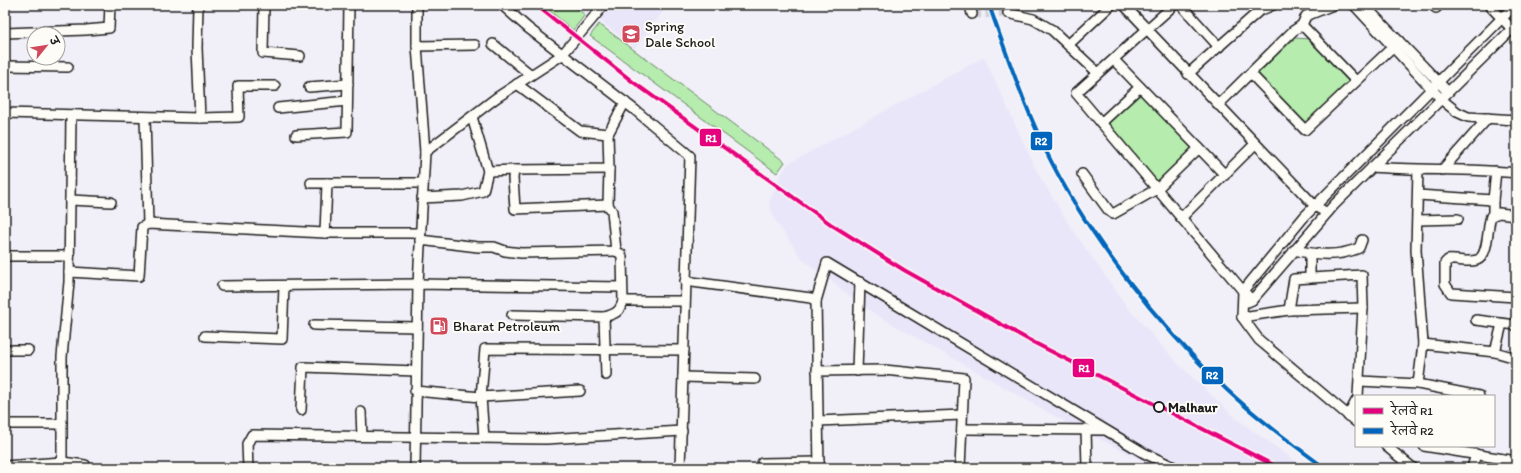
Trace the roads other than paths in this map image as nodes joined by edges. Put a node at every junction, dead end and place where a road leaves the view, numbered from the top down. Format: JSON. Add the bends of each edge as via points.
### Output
{"nodes":[{"id":1,"x":110,"y":5,"type":"edge"},
{"id":2,"x":198,"y":5,"type":"edge"},
{"id":3,"x":264,"y":5,"type":"edge"},
{"id":4,"x":349,"y":5,"type":"edge"},
{"id":5,"x":417,"y":5,"type":"edge"},
{"id":6,"x":502,"y":5,"type":"edge"},
{"id":7,"x":604,"y":5,"type":"edge"},
{"id":8,"x":1112,"y":5,"type":"edge"},
{"id":9,"x":1124,"y":5,"type":"edge"},
{"id":10,"x":1174,"y":5,"type":"edge"},
{"id":11,"x":1181,"y":5,"type":"edge"},
{"id":12,"x":1273,"y":5,"type":"edge"},
{"id":13,"x":1333,"y":5,"type":"edge"},
{"id":14,"x":1354,"y":5,"type":"edge"},
{"id":15,"x":1364,"y":5,"type":"edge"},
{"id":16,"x":1433,"y":5,"type":"edge"},
{"id":17,"x":1439,"y":5,"type":"edge"},
{"id":18,"x":1489,"y":5,"type":"edge"},
{"id":19,"x":1514,"y":5,"type":"edge"},
{"id":20,"x":1012,"y":10,"type":"tunnel mouth"},
{"id":21,"x":1501,"y":18,"type":"junction"},
{"id":22,"x":1302,"y":25,"type":"junction"},
{"id":23,"x":1514,"y":27,"type":"edge"},
{"id":24,"x":1147,"y":30,"type":"junction"},
{"id":25,"x":5,"y":33,"type":"edge"},
{"id":26,"x":1396,"y":43,"type":"junction"},
{"id":27,"x":493,"y":44,"type":"dead end"},
{"id":28,"x":475,"y":45,"type":"dead end"},
{"id":29,"x":1068,"y":45,"type":"junction"},
{"id":30,"x":417,"y":46,"type":"junction"},
{"id":31,"x":1219,"y":47,"type":"junction"},
{"id":32,"x":562,"y":55,"type":"junction"},
{"id":33,"x":300,"y":56,"type":"dead end"},
{"id":34,"x":1114,"y":60,"type":"junction"},
{"id":35,"x":5,"y":66,"type":"edge"},
{"id":36,"x":68,"y":67,"type":"dead end"},
{"id":37,"x":1098,"y":73,"type":"junction"},
{"id":38,"x":1188,"y":74,"type":"junction"},
{"id":39,"x":1251,"y":74,"type":"junction"},
{"id":40,"x":531,"y":75,"type":"junction"},
{"id":41,"x":1356,"y":81,"type":"junction"},
{"id":42,"x":348,"y":84,"type":"junction"},
{"id":43,"x":517,"y":84,"type":"junction"},
{"id":44,"x":1435,"y":84,"type":"junction"},
{"id":45,"x":276,"y":86,"type":"dead end"},
{"id":46,"x":309,"y":87,"type":"dead end"},
{"id":47,"x":1140,"y":87,"type":"junction"},
{"id":48,"x":1448,"y":92,"type":"junction"},
{"id":49,"x":1441,"y":99,"type":"junction"},
{"id":50,"x":348,"y":101,"type":"junction"},
{"id":51,"x":625,"y":102,"type":"junction"},
{"id":52,"x":1218,"y":105,"type":"junction"},
{"id":53,"x":278,"y":108,"type":"dead end"},
{"id":54,"x":5,"y":113,"type":"edge"},
{"id":55,"x":71,"y":115,"type":"junction"},
{"id":56,"x":145,"y":117,"type":"junction"},
{"id":57,"x":472,"y":117,"type":"junction"},
{"id":58,"x":200,"y":118,"type":"junction"},
{"id":59,"x":1488,"y":118,"type":"junction"},
{"id":60,"x":1516,"y":120,"type":"edge"},
{"id":61,"x":1101,"y":123,"type":"junction"},
{"id":62,"x":608,"y":134,"type":"junction"},
{"id":63,"x":296,"y":135,"type":"dead end"},
{"id":64,"x":1255,"y":144,"type":"junction"},
{"id":65,"x":1199,"y":148,"type":"junction"},
{"id":66,"x":425,"y":152,"type":"junction"},
{"id":67,"x":1372,"y":167,"type":"junction"},
{"id":68,"x":609,"y":169,"type":"junction"},
{"id":69,"x":514,"y":170,"type":"junction"},
{"id":70,"x":1418,"y":170,"type":"junction"},
{"id":71,"x":1442,"y":170,"type":"junction"},
{"id":72,"x":488,"y":171,"type":"junction"},
{"id":73,"x":1496,"y":171,"type":"junction"},
{"id":74,"x":1516,"y":173,"type":"edge"},
{"id":75,"x":1082,"y":174,"type":"dead end"},
{"id":76,"x":1224,"y":175,"type":"junction"},
{"id":77,"x":327,"y":183,"type":"junction"},
{"id":78,"x":423,"y":183,"type":"junction"},
{"id":79,"x":311,"y":184,"type":"dead end"},
{"id":80,"x":1157,"y":189,"type":"junction"},
{"id":81,"x":1418,"y":195,"type":"junction"},
{"id":82,"x":422,"y":198,"type":"junction"},
{"id":83,"x":70,"y":200,"type":"junction"},
{"id":84,"x":1493,"y":200,"type":"junction"},
{"id":85,"x":111,"y":202,"type":"dead end"},
{"id":86,"x":608,"y":205,"type":"junction"},
{"id":87,"x":1315,"y":206,"type":"junction"},
{"id":88,"x":1327,"y":213,"type":"junction"},
{"id":89,"x":1493,"y":213,"type":"junction"},
{"id":90,"x":1516,"y":215,"type":"edge"},
{"id":91,"x":1181,"y":218,"type":"junction"},
{"id":92,"x":1458,"y":219,"type":"dead end"},
{"id":93,"x":1418,"y":220,"type":"junction"},
{"id":94,"x":148,"y":224,"type":"junction"},
{"id":95,"x":325,"y":233,"type":"junction"},
{"id":96,"x":1290,"y":234,"type":"junction"},
{"id":97,"x":420,"y":237,"type":"junction"},
{"id":98,"x":1362,"y":240,"type":"dead end"},
{"id":99,"x":1297,"y":247,"type":"junction"},
{"id":100,"x":616,"y":251,"type":"junction"},
{"id":101,"x":1310,"y":254,"type":"junction"},
{"id":102,"x":5,"y":256,"type":"edge"},
{"id":103,"x":69,"y":256,"type":"junction"},
{"id":104,"x":69,"y":272,"type":"junction"},
{"id":105,"x":1310,"y":278,"type":"junction"},
{"id":106,"x":685,"y":281,"type":"junction"},
{"id":107,"x":860,"y":282,"type":"junction"},
{"id":108,"x":418,"y":284,"type":"junction"},
{"id":109,"x":222,"y":286,"type":"dead end"},
{"id":110,"x":284,"y":286,"type":"junction"},
{"id":111,"x":622,"y":287,"type":"junction"},
{"id":112,"x":1243,"y":291,"type":"junction"},
{"id":113,"x":1516,"y":297,"type":"edge"},
{"id":114,"x":1252,"y":300,"type":"junction"},
{"id":115,"x":623,"y":301,"type":"junction"},
{"id":116,"x":685,"y":301,"type":"junction"},
{"id":117,"x":816,"y":301,"type":"junction"},
{"id":118,"x":1242,"y":306,"type":"junction"},
{"id":119,"x":1363,"y":308,"type":"junction"},
{"id":120,"x":1289,"y":310,"type":"junction"},
{"id":121,"x":512,"y":315,"type":"dead end"},
{"id":122,"x":604,"y":317,"type":"junction"},
{"id":123,"x":1242,"y":317,"type":"junction"},
{"id":124,"x":1476,"y":320,"type":"dead end"},
{"id":125,"x":1502,"y":324,"type":"junction"},
{"id":126,"x":314,"y":325,"type":"dead end"},
{"id":127,"x":1516,"y":325,"type":"edge"},
{"id":128,"x":417,"y":327,"type":"junction"},
{"id":129,"x":205,"y":336,"type":"dead end"},
{"id":130,"x":1423,"y":344,"type":"junction"},
{"id":131,"x":5,"y":350,"type":"edge"},
{"id":132,"x":28,"y":350,"type":"dead end"},
{"id":133,"x":605,"y":350,"type":"junction"},
{"id":134,"x":684,"y":350,"type":"junction"},
{"id":135,"x":1495,"y":352,"type":"junction"},
{"id":136,"x":1516,"y":358,"type":"edge"},
{"id":137,"x":817,"y":370,"type":"junction"},
{"id":138,"x":416,"y":371,"type":"junction"},
{"id":139,"x":857,"y":372,"type":"junction"},
{"id":140,"x":606,"y":375,"type":"dead end"},
{"id":141,"x":683,"y":377,"type":"junction"},
{"id":142,"x":755,"y":379,"type":"dead end"},
{"id":143,"x":1360,"y":381,"type":"junction"},
{"id":144,"x":1418,"y":384,"type":"junction"},
{"id":145,"x":580,"y":390,"type":"dead end"},
{"id":146,"x":415,"y":391,"type":"junction"},
{"id":147,"x":1358,"y":395,"type":"edge"},
{"id":148,"x":1475,"y":395,"type":"edge"},
{"id":149,"x":481,"y":397,"type":"junction"},
{"id":150,"x":1355,"y":403,"type":"edge"},
{"id":151,"x":301,"y":410,"type":"dead end"},
{"id":152,"x":361,"y":412,"type":"dead end"},
{"id":153,"x":962,"y":415,"type":"junction"},
{"id":154,"x":1348,"y":416,"type":"junction"},
{"id":155,"x":818,"y":421,"type":"junction"},
{"id":156,"x":1355,"y":421,"type":"edge"},
{"id":157,"x":5,"y":424,"type":"edge"},
{"id":158,"x":62,"y":424,"type":"junction"},
{"id":159,"x":962,"y":429,"type":"junction"},
{"id":160,"x":1086,"y":429,"type":"junction"},
{"id":161,"x":1104,"y":430,"type":"junction"},
{"id":162,"x":682,"y":431,"type":"junction"},
{"id":163,"x":362,"y":436,"type":"junction"},
{"id":164,"x":414,"y":436,"type":"junction"},
{"id":165,"x":484,"y":438,"type":"junction"},
{"id":166,"x":1387,"y":447,"type":"edge"},
{"id":167,"x":1430,"y":447,"type":"edge"},
{"id":168,"x":1476,"y":454,"type":"junction"},
{"id":169,"x":1516,"y":460,"type":"edge"},
{"id":170,"x":762,"y":463,"type":"dead end"},
{"id":171,"x":60,"y":465,"type":"edge"},
{"id":172,"x":819,"y":465,"type":"edge"},
{"id":173,"x":5,"y":466,"type":"edge"},
{"id":174,"x":86,"y":468,"type":"edge"},
{"id":175,"x":248,"y":468,"type":"edge"},
{"id":176,"x":415,"y":468,"type":"edge"},
{"id":177,"x":680,"y":468,"type":"edge"},
{"id":178,"x":960,"y":468,"type":"edge"},
{"id":179,"x":1087,"y":468,"type":"edge"},
{"id":180,"x":1176,"y":468,"type":"edge"},
{"id":181,"x":1413,"y":468,"type":"edge"},
{"id":182,"x":1472,"y":468,"type":"edge"}],
"edges":[{"from":1,"to":25,"type":"street","via":[[109,28]]},
{"from":2,"to":58,"type":"street"},
{"from":3,"to":33,"type":"street","via":[[263,53]]},
{"from":4,"to":42,"type":"street"},
{"from":5,"to":30,"type":"street"},
{"from":6,"to":32,"type":"street"},
{"from":7,"to":32,"type":"street"},
{"from":8,"to":29,"type":"street"},
{"from":9,"to":24,"type":"street"},
{"from":10,"to":24,"type":"street"},
{"from":11,"to":31,"type":"street"},
{"from":12,"to":31,"type":"street","via":[[1259,11]]},
{"from":13,"to":22,"type":"street","via":[[1306,16]]},
{"from":14,"to":26,"type":"street"},
{"from":15,"to":26,"type":"street"},
{"from":16,"to":17,"type":"street","via":[[1436,8]]},
{"from":18,"to":21,"type":"street"},
{"from":19,"to":21,"type":"street"},
{"from":20,"to":29,"type":"street","via":[[1033,18],[1052,30]]},
{"from":21,"to":23,"type":"street"},
{"from":21,"to":44,"type":"street"},
{"from":22,"to":39,"type":"street"},
{"from":22,"to":41,"type":"street"},
{"from":23,"to":48,"type":"street"},
{"from":24,"to":34,"type":"street"},
{"from":24,"to":38,"type":"street"},
{"from":26,"to":41,"type":"street"},
{"from":26,"to":44,"type":"street"},
{"from":27,"to":40,"type":"street"},
{"from":28,"to":30,"type":"street"},
{"from":29,"to":37,"type":"street"},
{"from":30,"to":66,"type":"street"},
{"from":31,"to":38,"type":"street"},
{"from":32,"to":40,"type":"street"},
{"from":32,"to":51,"type":"street"},
{"from":34,"to":37,"type":"street"},
{"from":34,"to":47,"type":"street"},
{"from":35,"to":36,"type":"street"},
{"from":37,"to":61,"type":"street","via":[[1076,93]]},
{"from":38,"to":52,"type":"street"},
{"from":39,"to":41,"type":"street","via":[[1305,130]]},
{"from":39,"to":52,"type":"street"},
{"from":40,"to":43,"type":"street"},
{"from":42,"to":46,"type":"street"},
{"from":42,"to":50,"type":"street"},
{"from":43,"to":57,"type":"street"},
{"from":43,"to":62,"type":"street","via":[[580,131]]},
{"from":44,"to":48,"type":"street"},
{"from":44,"to":49,"type":"street"},
{"from":44,"to":87,"type":"street"},
{"from":45,"to":58,"type":"street","via":[[238,86],[239,117]]},
{"from":47,"to":61,"type":"street"},
{"from":47,"to":65,"type":"street"},
{"from":48,"to":49,"type":"street"},
{"from":49,"to":59,"type":"street","via":[[1468,117]]},
{"from":49,"to":67,"type":"street"},
{"from":50,"to":53,"type":"street"},
{"from":50,"to":63,"type":"street","via":[[347,132]]},
{"from":51,"to":62,"type":"street"},
{"from":51,"to":106,"type":"street","via":[[690,156]]},
{"from":52,"to":64,"type":"street"},
{"from":54,"to":55,"type":"street"},
{"from":55,"to":56,"type":"street"},
{"from":55,"to":83,"type":"street"},
{"from":56,"to":58,"type":"street"},
{"from":56,"to":94,"type":"street"},
{"from":57,"to":66,"type":"street"},
{"from":57,"to":72,"type":"street"},
{"from":59,"to":60,"type":"street"},
{"from":59,"to":71,"type":"street"},
{"from":61,"to":80,"type":"street"},
{"from":62,"to":68,"type":"street"},
{"from":64,"to":76,"type":"street"},
{"from":64,"to":87,"type":"street"},
{"from":65,"to":76,"type":"street"},
{"from":65,"to":80,"type":"street"},
{"from":66,"to":78,"type":"street"},
{"from":67,"to":70,"type":"street"},
{"from":67,"to":88,"type":"street"},
{"from":68,"to":69,"type":"street"},
{"from":68,"to":86,"type":"street"},
{"from":69,"to":72,"type":"street"},
{"from":69,"to":86,"type":"street","via":[[515,209]]},
{"from":70,"to":71,"type":"street"},
{"from":70,"to":81,"type":"street"},
{"from":71,"to":73,"type":"street"},
{"from":72,"to":82,"type":"street","via":[[483,191],[462,196]]},
{"from":73,"to":74,"type":"street"},
{"from":73,"to":84,"type":"street"},
{"from":75,"to":80,"type":"street","via":[[1114,214]]},
{"from":76,"to":91,"type":"street"},
{"from":77,"to":78,"type":"street"},
{"from":77,"to":79,"type":"street"},
{"from":77,"to":95,"type":"street"},
{"from":78,"to":82,"type":"street"},
{"from":80,"to":91,"type":"street"},
{"from":81,"to":84,"type":"street"},
{"from":81,"to":93,"type":"street"},
{"from":82,"to":97,"type":"street"},
{"from":83,"to":85,"type":"street"},
{"from":83,"to":103,"type":"street"},
{"from":84,"to":89,"type":"street"},
{"from":86,"to":100,"type":"street","via":[[612,211]]},
{"from":87,"to":88,"type":"street"},
{"from":87,"to":96,"type":"street"},
{"from":88,"to":99,"type":"street"},
{"from":89,"to":90,"type":"street"},
{"from":89,"to":113,"type":"street","via":[[1482,257],[1469,261],[1448,260],[1445,263],[1445,284],[1451,293]]},
{"from":91,"to":112,"type":"street"},
{"from":92,"to":93,"type":"street"},
{"from":93,"to":130,"type":"street","via":[[1416,250]]},
{"from":94,"to":95,"type":"street"},
{"from":94,"to":104,"type":"street","via":[[142,226],[139,276]]},
{"from":95,"to":97,"type":"street"},
{"from":96,"to":99,"type":"street"},
{"from":96,"to":112,"type":"street"},
{"from":97,"to":100,"type":"street","via":[[521,253]]},
{"from":97,"to":108,"type":"street"},
{"from":98,"to":101,"type":"street","via":[[1359,248],[1344,254]]},
{"from":99,"to":101,"type":"street"},
{"from":99,"to":114,"type":"street"},
{"from":100,"to":111,"type":"street","via":[[622,257]]},
{"from":101,"to":105,"type":"street"},
{"from":102,"to":103,"type":"street"},
{"from":103,"to":104,"type":"street"},
{"from":104,"to":158,"type":"street","via":[[62,357]]},
{"from":105,"to":119,"type":"street","via":[[1362,275]]},
{"from":105,"to":120,"type":"street","via":[[1294,279]]},
{"from":106,"to":116,"type":"street"},
{"from":106,"to":117,"type":"street","via":[[811,298]]},
{"from":107,"to":117,"type":"street","via":[[827,264]]},
{"from":107,"to":139,"type":"street"},
{"from":107,"to":161,"type":"street"},
{"from":108,"to":110,"type":"street"},
{"from":108,"to":111,"type":"street"},
{"from":108,"to":128,"type":"street"},
{"from":109,"to":110,"type":"street"},
{"from":110,"to":129,"type":"street","via":[[282,340]]},
{"from":111,"to":115,"type":"street"},
{"from":112,"to":114,"type":"street"},
{"from":112,"to":118,"type":"street"},
{"from":114,"to":118,"type":"street"},
{"from":115,"to":116,"type":"street"},
{"from":115,"to":122,"type":"street","via":[[618,312]]},
{"from":116,"to":134,"type":"street"},
{"from":117,"to":137,"type":"street"},
{"from":118,"to":123,"type":"street"},
{"from":119,"to":120,"type":"street"},
{"from":119,"to":143,"type":"street"},
{"from":120,"to":123,"type":"street"},
{"from":121,"to":122,"type":"street"},
{"from":122,"to":133,"type":"street"},
{"from":123,"to":154,"type":"street","via":[[1259,340]]},
{"from":124,"to":125,"type":"street"},
{"from":125,"to":127,"type":"street"},
{"from":125,"to":135,"type":"street"},
{"from":126,"to":128,"type":"street"},
{"from":128,"to":138,"type":"street"},
{"from":130,"to":135,"type":"street"},
{"from":130,"to":144,"type":"street"},
{"from":131,"to":132,"type":"street"},
{"from":133,"to":134,"type":"street"},
{"from":133,"to":140,"type":"street"},
{"from":133,"to":149,"type":"street","via":[[485,349]]},
{"from":134,"to":141,"type":"street"},
{"from":135,"to":136,"type":"street"},
{"from":137,"to":139,"type":"street"},
{"from":137,"to":155,"type":"street"},
{"from":138,"to":146,"type":"street"},
{"from":138,"to":151,"type":"street","via":[[303,367]]},
{"from":139,"to":153,"type":"street","via":[[884,370],[964,378]]},
{"from":141,"to":142,"type":"street"},
{"from":141,"to":162,"type":"street"},
{"from":143,"to":144,"type":"street"},
{"from":143,"to":147,"type":"street"},
{"from":144,"to":148,"type":"street"},
{"from":145,"to":149,"type":"street"},
{"from":146,"to":149,"type":"street"},
{"from":146,"to":164,"type":"street"},
{"from":149,"to":165,"type":"street"},
{"from":150,"to":154,"type":"street"},
{"from":152,"to":163,"type":"street"},
{"from":153,"to":155,"type":"street"},
{"from":153,"to":159,"type":"street"},
{"from":154,"to":156,"type":"street"},
{"from":155,"to":172,"type":"street"},
{"from":157,"to":158,"type":"street"},
{"from":158,"to":171,"type":"street"},
{"from":159,"to":160,"type":"street"},
{"from":159,"to":178,"type":"street"},
{"from":160,"to":161,"type":"street"},
{"from":160,"to":179,"type":"street"},
{"from":161,"to":180,"type":"street"},
{"from":162,"to":165,"type":"street","via":[[546,439]]},
{"from":162,"to":177,"type":"street"},
{"from":163,"to":164,"type":"street"},
{"from":163,"to":175,"type":"street","via":[[252,434],[247,444]]},
{"from":164,"to":165,"type":"street"},
{"from":164,"to":176,"type":"street"},
{"from":166,"to":181,"type":"street"},
{"from":167,"to":168,"type":"street"},
{"from":168,"to":169,"type":"street"},
{"from":168,"to":182,"type":"street"},
{"from":170,"to":172,"type":"street"},
{"from":171,"to":173,"type":"street"},
{"from":171,"to":174,"type":"street","via":[[86,465]]}]}
